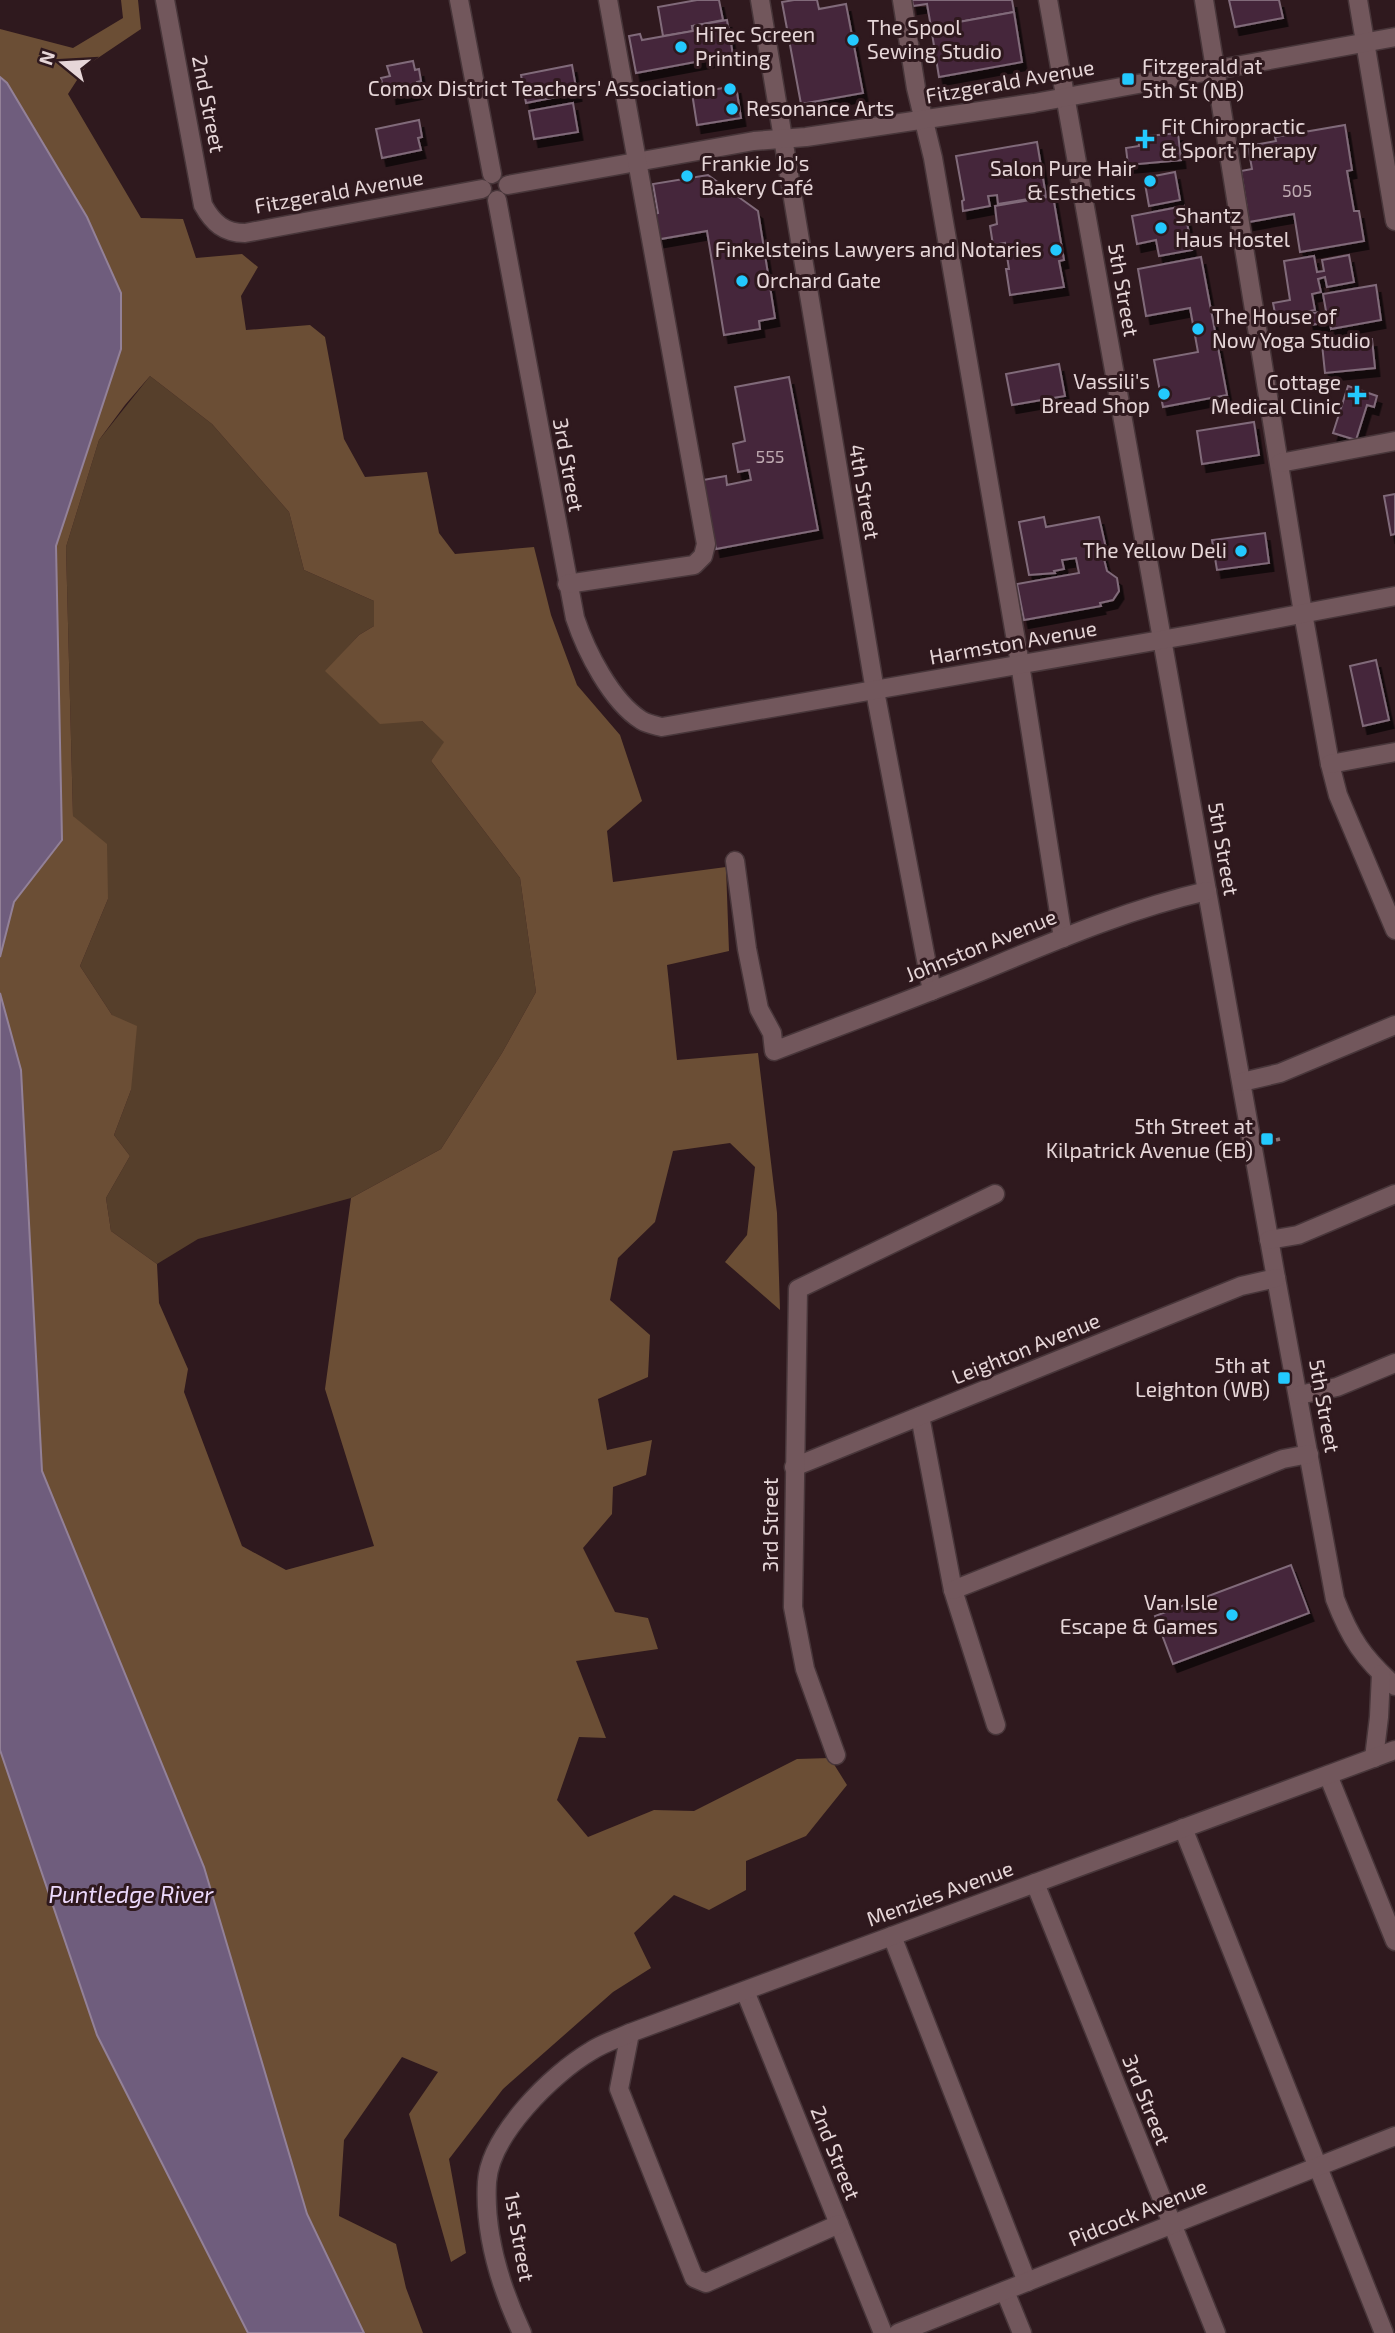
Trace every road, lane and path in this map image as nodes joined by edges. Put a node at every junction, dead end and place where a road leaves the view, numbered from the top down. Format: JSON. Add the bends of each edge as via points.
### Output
{"nodes":[{"id":1,"x":165,"y":0,"type":"edge"},
{"id":2,"x":459,"y":0,"type":"edge"},
{"id":3,"x":608,"y":0,"type":"edge"},
{"id":4,"x":760,"y":0,"type":"edge"},
{"id":5,"x":902,"y":0,"type":"edge"},
{"id":6,"x":1048,"y":0,"type":"edge"},
{"id":7,"x":1204,"y":0,"type":"edge"},
{"id":8,"x":1358,"y":0,"type":"edge"},
{"id":9,"x":1395,"y":37,"type":"edge"},
{"id":10,"x":1366,"y":43,"type":"junction"},
{"id":11,"x":1215,"y":69,"type":"junction"},
{"id":12,"x":1065,"y":96,"type":"junction"},
{"id":13,"x":924,"y":120,"type":"junction"},
{"id":14,"x":784,"y":139,"type":"junction"},
{"id":15,"x":638,"y":162,"type":"junction"},
{"id":16,"x":490,"y":188,"type":"junction"},
{"id":17,"x":209,"y":216,"type":"joint"},
{"id":18,"x":1395,"y":221,"type":"edge"},
{"id":19,"x":1395,"y":441,"type":"edge"},
{"id":20,"x":1280,"y":463,"type":"junction"},
{"id":21,"x":567,"y":584,"type":"junction"},
{"id":22,"x":1395,"y":596,"type":"edge"},
{"id":23,"x":1303,"y":612,"type":"junction"},
{"id":24,"x":1162,"y":639,"type":"junction"},
{"id":25,"x":1020,"y":664,"type":"junction"},
{"id":26,"x":874,"y":691,"type":"junction"},
{"id":27,"x":639,"y":720,"type":"joint"},
{"id":28,"x":1395,"y":752,"type":"edge"},
{"id":29,"x":1330,"y":764,"type":"junction"},
{"id":30,"x":735,"y":861,"type":"dead end"},
{"id":31,"x":1207,"y":891,"type":"junction"},
{"id":32,"x":1395,"y":930,"type":"edge"},
{"id":33,"x":1063,"y":938,"type":"junction"},
{"id":34,"x":932,"y":991,"type":"junction"},
{"id":35,"x":1395,"y":1026,"type":"edge"},
{"id":36,"x":1242,"y":1083,"type":"junction"},
{"id":37,"x":995,"y":1194,"type":"dead end"},
{"id":38,"x":1395,"y":1194,"type":"edge"},
{"id":39,"x":1269,"y":1240,"type":"junction"},
{"id":40,"x":1276,"y":1278,"type":"junction"},
{"id":41,"x":1395,"y":1363,"type":"edge"},
{"id":42,"x":1299,"y":1395,"type":"junction"},
{"id":43,"x":920,"y":1416,"type":"junction"},
{"id":44,"x":1309,"y":1454,"type":"junction"},
{"id":45,"x":794,"y":1467,"type":"junction"},
{"id":46,"x":953,"y":1590,"type":"junction"},
{"id":47,"x":1381,"y":1674,"type":"junction"},
{"id":48,"x":1395,"y":1686,"type":"edge"},
{"id":49,"x":996,"y":1726,"type":"dead end"},
{"id":50,"x":1395,"y":1750,"type":"edge"},
{"id":51,"x":836,"y":1755,"type":"dead end"},
{"id":52,"x":1374,"y":1758,"type":"junction"},
{"id":53,"x":1328,"y":1775,"type":"junction"},
{"id":54,"x":1183,"y":1828,"type":"junction"},
{"id":55,"x":1035,"y":1883,"type":"junction"},
{"id":56,"x":892,"y":1936,"type":"junction"},
{"id":57,"x":1395,"y":1941,"type":"edge"},
{"id":58,"x":745,"y":1991,"type":"junction"},
{"id":59,"x":630,"y":2033,"type":"junction"},
{"id":60,"x":521,"y":2112,"type":"joint"},
{"id":61,"x":1395,"y":2136,"type":"edge"},
{"id":62,"x":1319,"y":2166,"type":"junction"},
{"id":63,"x":839,"y":2224,"type":"junction"},
{"id":64,"x":1172,"y":2225,"type":"junction"},
{"id":65,"x":1027,"y":2282,"type":"junction"},
{"id":66,"x":1005,"y":2291,"type":"junction"},
{"id":67,"x":522,"y":2333,"type":"edge"},
{"id":68,"x":883,"y":2333,"type":"edge"},
{"id":69,"x":898,"y":2333,"type":"edge"},
{"id":70,"x":1022,"y":2333,"type":"edge"},
{"id":71,"x":1216,"y":2333,"type":"edge"},
{"id":72,"x":1384,"y":2333,"type":"edge"}],
"edges":[{"from":1,"to":17,"type":"street","name":"2nd Street","via":[[203,205]]},
{"from":2,"to":16,"type":"street","name":"3rd Street"},
{"from":3,"to":15,"type":"street"},
{"from":4,"to":14,"type":"street","name":"4th Street"},
{"from":5,"to":13,"type":"street"},
{"from":6,"to":12,"type":"street","name":"5th Street"},
{"from":7,"to":11,"type":"street"},
{"from":8,"to":10,"type":"street"},
{"from":9,"to":10,"type":"street","name":"Fitzgerald Avenue"},
{"from":10,"to":11,"type":"street","name":"Fitzgerald Avenue"},
{"from":10,"to":18,"type":"street"},
{"from":11,"to":12,"type":"street","name":"Fitzgerald Avenue"},
{"from":11,"to":20,"type":"street"},
{"from":12,"to":13,"type":"street","name":"Fitzgerald Avenue"},
{"from":12,"to":24,"type":"street","name":"5th Street"},
{"from":13,"to":14,"type":"street","name":"Fitzgerald Avenue"},
{"from":13,"to":25,"type":"street"},
{"from":14,"to":15,"type":"street","name":"Fitzgerald Avenue"},
{"from":14,"to":26,"type":"street","name":"4th Street"},
{"from":15,"to":16,"type":"street","name":"Fitzgerald Avenue","via":[[508,185],[500,175]]},
{"from":15,"to":21,"type":"street","via":[[706,544],[694,565]]},
{"from":16,"to":17,"type":"street","name":"Fitzgerald Avenue","via":[[245,233],[221,228]]},
{"from":16,"to":21,"type":"street","name":"3rd Street"},
{"from":19,"to":20,"type":"street"},
{"from":20,"to":23,"type":"street"},
{"from":21,"to":27,"type":"street","name":"3rd Street","via":[[590,656]]},
{"from":22,"to":23,"type":"street","name":"Harmston Avenue"},
{"from":23,"to":24,"type":"street","name":"Harmston Avenue"},
{"from":23,"to":29,"type":"street"},
{"from":24,"to":25,"type":"street","name":"Harmston Avenue"},
{"from":24,"to":31,"type":"street","name":"5th Street"},
{"from":25,"to":26,"type":"street","name":"Harmston Avenue"},
{"from":25,"to":33,"type":"street"},
{"from":26,"to":27,"type":"street","name":"Harmston Avenue","via":[[662,727]]},
{"from":26,"to":34,"type":"street","name":"4th Street"},
{"from":28,"to":29,"type":"street"},
{"from":29,"to":32,"type":"street","via":[[1338,795]]},
{"from":30,"to":34,"type":"street","name":"Johnston Avenue","via":[[759,1009],[772,1033],[774,1051]]},
{"from":31,"to":33,"type":"street","name":"Johnston Avenue","via":[[1171,899]]},
{"from":31,"to":36,"type":"street","name":"5th Street"},
{"from":33,"to":34,"type":"street","name":"Johnston Avenue"},
{"from":35,"to":36,"type":"street","via":[[1280,1073]]},
{"from":36,"to":39,"type":"street","name":"5th Street"},
{"from":37,"to":45,"type":"street","name":"3rd Street","via":[[798,1289]]},
{"from":38,"to":39,"type":"street","via":[[1297,1235]]},
{"from":39,"to":40,"type":"street","name":"5th Street"},
{"from":40,"to":42,"type":"street","name":"5th Street"},
{"from":40,"to":43,"type":"street","name":"Leighton Avenue","via":[[1241,1286]]},
{"from":41,"to":42,"type":"street","via":[[1337,1387]]},
{"from":42,"to":44,"type":"street","name":"5th Street"},
{"from":43,"to":45,"type":"street","name":"Leighton Avenue"},
{"from":43,"to":46,"type":"street"},
{"from":44,"to":46,"type":"street","via":[[1283,1459]]},
{"from":44,"to":47,"type":"street","name":"5th Street","via":[[1335,1599],[1353,1641]]},
{"from":45,"to":51,"type":"street","name":"3rd Street","via":[[793,1607],[805,1669]]},
{"from":46,"to":49,"type":"street"},
{"from":47,"to":48,"type":"street","name":"5th Street"},
{"from":47,"to":52,"type":"street"},
{"from":50,"to":52,"type":"street","name":"Menzies Avenue"},
{"from":52,"to":53,"type":"street","name":"Menzies Avenue"},
{"from":53,"to":54,"type":"street","name":"Menzies Avenue"},
{"from":53,"to":57,"type":"street"},
{"from":54,"to":55,"type":"street","name":"Menzies Avenue"},
{"from":54,"to":62,"type":"street"},
{"from":55,"to":56,"type":"street","name":"Menzies Avenue"},
{"from":55,"to":64,"type":"street","name":"3rd Street"},
{"from":56,"to":58,"type":"street","name":"Menzies Avenue"},
{"from":56,"to":65,"type":"street"},
{"from":58,"to":59,"type":"street","name":"Menzies Avenue"},
{"from":58,"to":63,"type":"street","name":"2nd Street"},
{"from":59,"to":60,"type":"street","name":"Menzies Avenue","via":[[590,2051],[539,2091]]},
{"from":59,"to":63,"type":"street","via":[[619,2089],[694,2278],[706,2283]]},
{"from":60,"to":67,"type":"street","name":"1st Street","via":[[498,2149],[487,2181],[497,2263]]},
{"from":61,"to":62,"type":"street","name":"Pidcock Avenue"},
{"from":62,"to":64,"type":"street","name":"Pidcock Avenue"},
{"from":62,"to":72,"type":"street"},
{"from":63,"to":68,"type":"street","name":"2nd Street"},
{"from":64,"to":65,"type":"street","name":"Pidcock Avenue"},
{"from":64,"to":71,"type":"street","name":"3rd Street"},
{"from":65,"to":66,"type":"street","name":"Pidcock Avenue"},
{"from":66,"to":69,"type":"street","name":"Pidcock Avenue"},
{"from":66,"to":70,"type":"street"}]}
